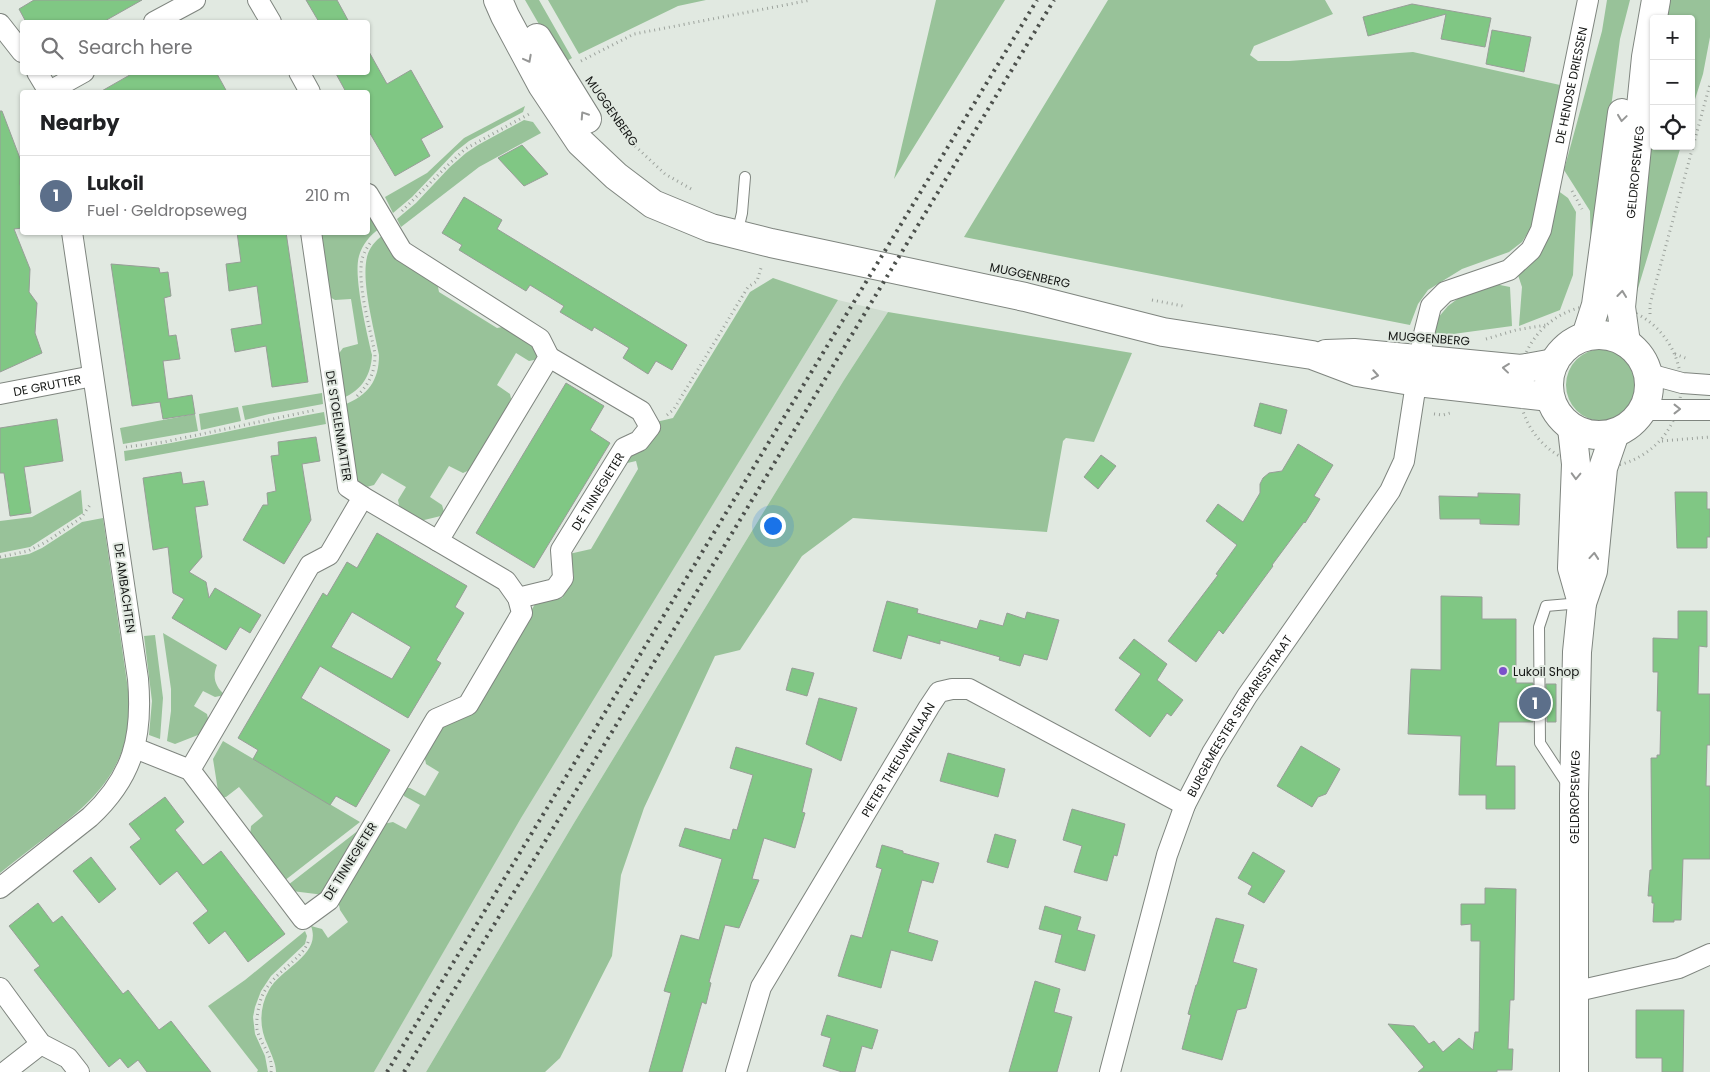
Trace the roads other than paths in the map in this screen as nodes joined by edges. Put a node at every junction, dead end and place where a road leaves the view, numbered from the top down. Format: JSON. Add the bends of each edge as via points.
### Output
{"nodes":[{"id":1,"x":194,"y":0,"type":"edge"},
{"id":2,"x":258,"y":0,"type":"edge"},
{"id":3,"x":498,"y":0,"type":"edge"},
{"id":4,"x":514,"y":0,"type":"edge"},
{"id":5,"x":1588,"y":0,"type":"edge"},
{"id":6,"x":1638,"y":0,"type":"edge"},
{"id":7,"x":1656,"y":0,"type":"edge"},
{"id":8,"x":158,"y":20,"type":"edge"},
{"id":9,"x":270,"y":20,"type":"edge"},
{"id":10,"x":0,"y":24,"type":"edge"},
{"id":11,"x":20,"y":49,"type":"edge"},
{"id":12,"x":39,"y":75,"type":"edge"},
{"id":13,"x":79,"y":75,"type":"edge"},
{"id":14,"x":301,"y":75,"type":"edge"},
{"id":15,"x":48,"y":90,"type":"edge"},
{"id":16,"x":52,"y":90,"type":"edge"},
{"id":17,"x":309,"y":90,"type":"edge"},
{"id":18,"x":745,"y":177,"type":"dead end"},
{"id":19,"x":370,"y":198,"type":"edge"},
{"id":20,"x":724,"y":231,"type":"junction"},
{"id":21,"x":72,"y":235,"type":"edge"},
{"id":22,"x":311,"y":235,"type":"edge"},
{"id":23,"x":1586,"y":336,"type":"junction"},
{"id":24,"x":1626,"y":343,"type":"junction"},
{"id":25,"x":549,"y":357,"type":"junction"},
{"id":26,"x":1554,"y":363,"type":"junction"},
{"id":27,"x":1419,"y":371,"type":"junction"},
{"id":28,"x":1649,"y":374,"type":"junction"},
{"id":29,"x":93,"y":376,"type":"junction"},
{"id":30,"x":1710,"y":385,"type":"edge"},
{"id":31,"x":0,"y":394,"type":"edge"},
{"id":32,"x":1550,"y":397,"type":"junction"},
{"id":33,"x":1644,"y":410,"type":"junction"},
{"id":34,"x":1710,"y":410,"type":"edge"},
{"id":35,"x":1572,"y":428,"type":"junction"},
{"id":36,"x":1615,"y":434,"type":"junction"},
{"id":37,"x":363,"y":498,"type":"junction"},
{"id":38,"x":438,"y":541,"type":"junction"},
{"id":39,"x":518,"y":598,"type":"junction"},
{"id":40,"x":1582,"y":603,"type":"junction"},
{"id":41,"x":135,"y":748,"type":"junction"},
{"id":42,"x":190,"y":770,"type":"junction"},
{"id":43,"x":1574,"y":794,"type":"junction"},
{"id":44,"x":1185,"y":805,"type":"junction"},
{"id":45,"x":0,"y":888,"type":"edge"},
{"id":46,"x":1710,"y":954,"type":"edge"},
{"id":47,"x":0,"y":988,"type":"edge"},
{"id":48,"x":1573,"y":992,"type":"junction"},
{"id":49,"x":41,"y":1044,"type":"junction"},
{"id":50,"x":5,"y":1072,"type":"edge"},
{"id":51,"x":79,"y":1072,"type":"edge"},
{"id":52,"x":736,"y":1072,"type":"edge"},
{"id":53,"x":1110,"y":1072,"type":"edge"},
{"id":54,"x":1574,"y":1072,"type":"edge"}],
"edges":[{"from":1,"to":8,"type":"street"},
{"from":2,"to":9,"type":"street"},
{"from":3,"to":20,"type":"main road","name":"MUGGENBERG","one_way":true,"via":[[542,84],[580,142],[616,176],[653,204]]},
{"from":20,"to":4,"type":"main road","name":"MUGGENBERG","one_way":true,"via":[[660,193],[594,130]]},
{"from":5,"to":27,"type":"street","name":"DE HENDSE DRIESSEN","via":[[1541,230],[1531,250],[1509,270],[1445,292],[1431,306]]},
{"from":6,"to":23,"type":"main road","name":"GELDROPSEWEG","one_way":true,"via":[[1596,305]]},
{"from":24,"to":7,"type":"main road","name":"GELDROPSEWEG","one_way":true,"via":[[1621,308],[1646,57]]},
{"from":10,"to":11,"type":"street"},
{"from":12,"to":15,"type":"street"},
{"from":13,"to":16,"type":"street"},
{"from":14,"to":17,"type":"street"},
{"from":18,"to":20,"type":"lane","via":[[742,213]]},
{"from":19,"to":25,"type":"street","via":[[402,251],[540,338]]},
{"from":20,"to":27,"type":"main road","name":"MUGGENBERG","via":[[1025,297],[1164,332],[1312,355],[1357,372]]},
{"from":21,"to":29,"type":"street","name":"DE AMBACHTEN"},
{"from":22,"to":37,"type":"street","name":"DE STOELENMATTER","via":[[348,487]]},
{"from":23,"to":24,"type":"main road","via":[[1607,335]]},
{"from":23,"to":26,"type":"main road","via":[[1567,346]]},
{"from":24,"to":28,"type":"main road","via":[[1636,351]]},
{"from":25,"to":38,"type":"street"},
{"from":25,"to":39,"type":"street","name":"DE TINNEGIETER","via":[[641,411],[650,427],[639,441],[624,448],[561,550],[563,578],[555,590]]},
{"from":26,"to":27,"type":"main road","name":"MUGGENBERG","one_way":true,"via":[[1521,369]]},
{"from":26,"to":32,"type":"main road","via":[[1548,386]]},
{"from":27,"to":32,"type":"main road","name":"MUGGENBERG"},
{"from":27,"to":44,"type":"street","name":"BURGEMEESTER SERRARISSTRAAT","via":[[1404,461],[1390,491],[1247,696]]},
{"from":28,"to":30,"type":"street","via":[[1682,383]]},
{"from":28,"to":33,"type":"main road","via":[[1649,393]]},
{"from":29,"to":31,"type":"street","name":"DE GRUTTER"},
{"from":29,"to":41,"type":"street","name":"DE AMBACHTEN","via":[[138,679],[140,721]]},
{"from":32,"to":35,"type":"main road","via":[[1562,420]]},
{"from":33,"to":34,"type":"street","one_way":true},
{"from":33,"to":36,"type":"main road","via":[[1632,424]]},
{"from":35,"to":36,"type":"main road","via":[[1585,434]]},
{"from":35,"to":40,"type":"main road","name":"GELDROPSEWEG","one_way":true,"via":[[1576,464],[1572,568]]},
{"from":40,"to":36,"type":"main road","name":"GELDROPSEWEG","one_way":true,"via":[[1593,571],[1603,468]]},
{"from":37,"to":38,"type":"street"},
{"from":37,"to":42,"type":"street","via":[[329,555],[310,565]]},
{"from":38,"to":39,"type":"street","via":[[506,581]]},
{"from":39,"to":42,"type":"street","name":"DE TINNEGIETER","via":[[522,613],[468,705],[436,719],[329,900],[303,919]]},
{"from":40,"to":43,"type":"main road","name":"GELDROPSEWEG"},
{"from":40,"to":43,"type":"lane","via":[[1546,606],[1539,628],[1540,743]]},
{"from":41,"to":42,"type":"street"},
{"from":41,"to":45,"type":"street","name":"DE AMBACHTEN","via":[[116,788],[103,805]]},
{"from":43,"to":48,"type":"main road","name":"GELDROPSEWEG"},
{"from":44,"to":52,"type":"street","name":"PIETER THEEUWENLAAN","via":[[969,689],[939,692],[760,987]]},
{"from":44,"to":53,"type":"street","name":"BURGEMEESTER SERRARISSTRAAT","via":[[1167,855]]},
{"from":46,"to":48,"type":"street","via":[[1679,968]]},
{"from":47,"to":49,"type":"street"},
{"from":48,"to":54,"type":"main road","name":"GELDROPSEWEG"},
{"from":49,"to":50,"type":"street"},
{"from":49,"to":51,"type":"street","via":[[68,1058]]}]}
